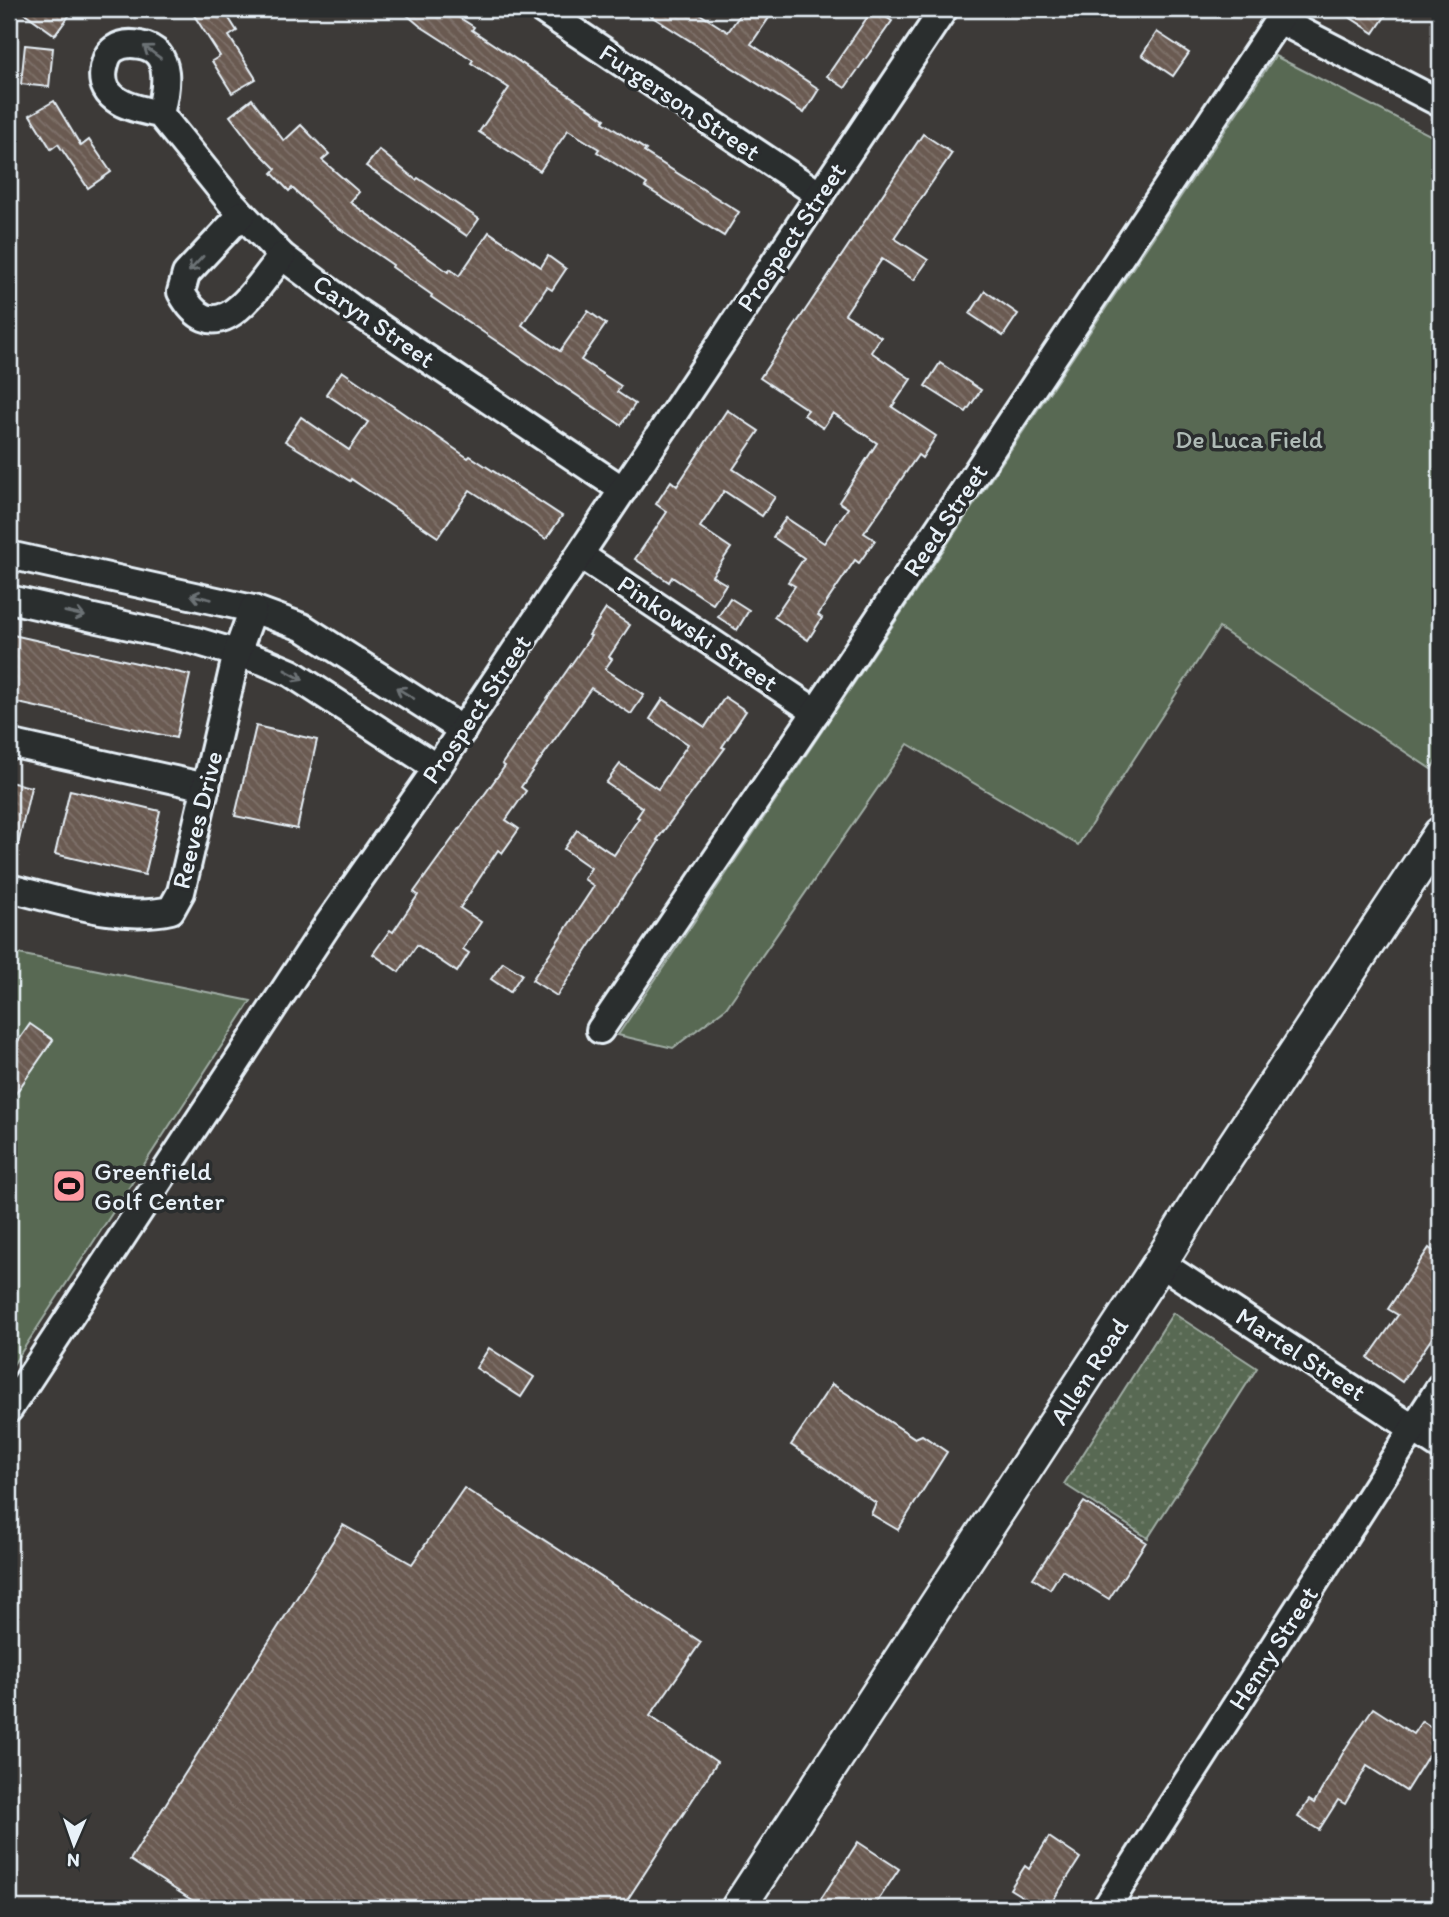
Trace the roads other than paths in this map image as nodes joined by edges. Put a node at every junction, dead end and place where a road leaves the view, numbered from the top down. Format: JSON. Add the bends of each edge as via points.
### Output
{"nodes":[{"id":1,"x":541,"y":9,"type":"edge"},
{"id":2,"x":944,"y":9,"type":"edge"},
{"id":3,"x":1283,"y":14,"type":"edge"},
{"id":4,"x":1440,"y":103,"type":"edge"},
{"id":5,"x":160,"y":114,"type":"dead end"},
{"id":6,"x":820,"y":195,"type":"junction"},
{"id":7,"x":242,"y":214,"type":"junction"},
{"id":8,"x":282,"y":256,"type":"junction"},
{"id":9,"x":623,"y":490,"type":"junction"},
{"id":10,"x":9,"y":555,"type":"edge"},
{"id":11,"x":580,"y":555,"type":"junction"},
{"id":12,"x":9,"y":599,"type":"edge"},
{"id":13,"x":253,"y":609,"type":"junction"},
{"id":14,"x":237,"y":653,"type":"junction"},
{"id":15,"x":816,"y":712,"type":"junction"},
{"id":16,"x":463,"y":730,"type":"junction"},
{"id":17,"x":9,"y":743,"type":"edge"},
{"id":18,"x":437,"y":768,"type":"junction"},
{"id":19,"x":206,"y":787,"type":"junction"},
{"id":20,"x":1440,"y":834,"type":"edge"},
{"id":21,"x":9,"y":888,"type":"edge"},
{"id":22,"x":600,"y":1030,"type":"dead end"},
{"id":23,"x":1160,"y":1263,"type":"junction"},
{"id":24,"x":1440,"y":1387,"type":"edge"},
{"id":25,"x":9,"y":1409,"type":"edge"},
{"id":26,"x":1413,"y":1429,"type":"junction"},
{"id":27,"x":1440,"y":1446,"type":"edge"},
{"id":28,"x":738,"y":1908,"type":"edge"},
{"id":29,"x":1106,"y":1908,"type":"edge"}],
"edges":[{"from":1,"to":6,"type":"street","name":"Furgerson Street"},
{"from":2,"to":6,"type":"street","name":"Prospect Street"},
{"from":3,"to":4,"type":"street"},
{"from":3,"to":15,"type":"street","name":"Reed Street"},
{"from":5,"to":7,"type":"street","name":"Caryn Street"},
{"from":6,"to":9,"type":"street","name":"Prospect Street"},
{"from":7,"to":8,"type":"street","name":"Caryn Street"},
{"from":7,"to":8,"type":"street","one_way":true,"via":[[186,274],[181,292],[190,309],[205,319],[227,317],[241,308]]},
{"from":8,"to":9,"type":"street","name":"Caryn Street"},
{"from":9,"to":11,"type":"street","name":"Prospect Street"},
{"from":13,"to":10,"type":"street","one_way":true},
{"from":11,"to":15,"type":"street","name":"Pinkowski Street"},
{"from":11,"to":16,"type":"street","name":"Prospect Street"},
{"from":12,"to":14,"type":"street","one_way":true},
{"from":13,"to":14,"type":"street","name":"Reeves Drive"},
{"from":16,"to":13,"type":"street","one_way":true,"via":[[302,628]]},
{"from":14,"to":18,"type":"street","one_way":true,"via":[[291,673]]},
{"from":14,"to":19,"type":"street","name":"Reeves Drive"},
{"from":15,"to":22,"type":"street","name":"Reed Street"},
{"from":16,"to":18,"type":"street","name":"Prospect Street"},
{"from":17,"to":19,"type":"street"},
{"from":18,"to":25,"type":"street","name":"Prospect Street","via":[[326,927]]},
{"from":19,"to":21,"type":"street","name":"Reeves Drive","via":[[181,892],[171,910],[120,914]]},
{"from":20,"to":23,"type":"main road","name":"Allen Road"},
{"from":23,"to":26,"type":"street","name":"Martel Street"},
{"from":23,"to":28,"type":"main road","name":"Allen Road"},
{"from":24,"to":26,"type":"street","name":"Henry Street"},
{"from":26,"to":27,"type":"street","name":"Martel Street"},
{"from":26,"to":29,"type":"street","name":"Henry Street"}]}
